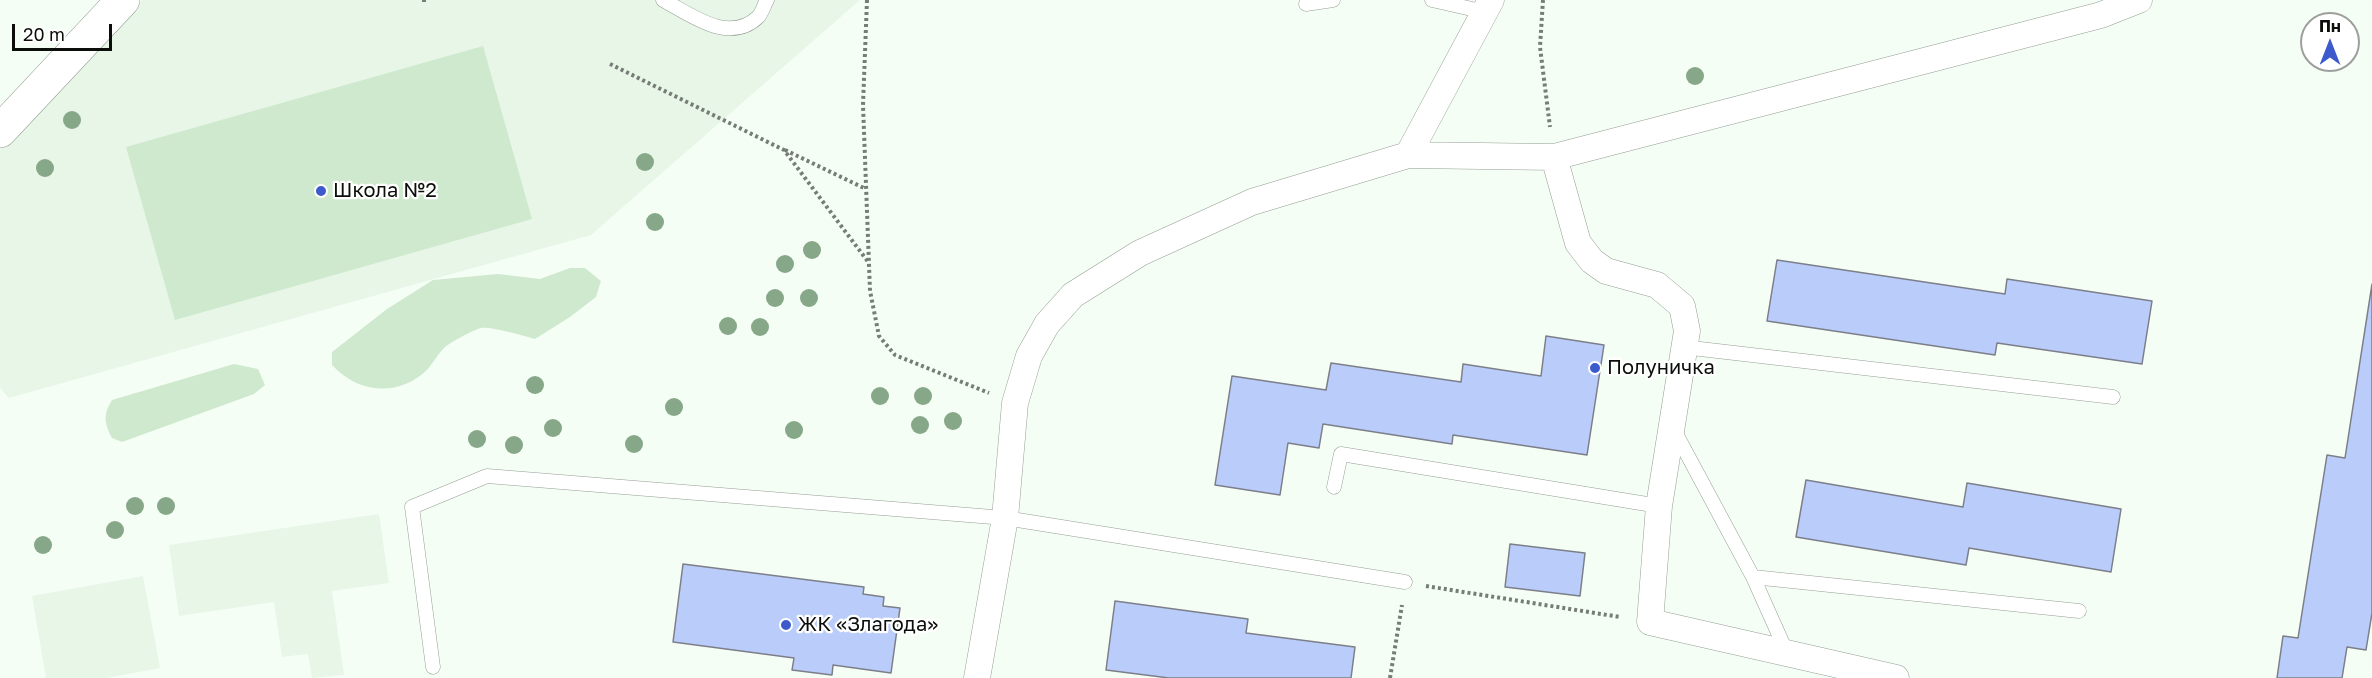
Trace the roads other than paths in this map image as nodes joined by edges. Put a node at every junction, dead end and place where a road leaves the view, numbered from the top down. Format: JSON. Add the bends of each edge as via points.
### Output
{"nodes":[{"id":1,"x":123,"y":0,"type":"edge"},
{"id":2,"x":663,"y":0,"type":"edge"},
{"id":3,"x":767,"y":0,"type":"edge"},
{"id":4,"x":1334,"y":0,"type":"edge"},
{"id":5,"x":1432,"y":0,"type":"edge"},
{"id":6,"x":2139,"y":0,"type":"edge"},
{"id":7,"x":1306,"y":4,"type":"dead end"},
{"id":8,"x":1488,"y":6,"type":"edge"},
{"id":9,"x":0,"y":131,"type":"edge"},
{"id":10,"x":1408,"y":155,"type":"junction"},
{"id":11,"x":1554,"y":157,"type":"junction"},
{"id":12,"x":1683,"y":346,"type":"junction"},
{"id":13,"x":2114,"y":397,"type":"dead end"},
{"id":14,"x":1671,"y":425,"type":"junction"},
{"id":15,"x":1334,"y":487,"type":"dead end"},
{"id":16,"x":1659,"y":506,"type":"junction"},
{"id":17,"x":1005,"y":518,"type":"junction"},
{"id":18,"x":1753,"y":577,"type":"junction"},
{"id":19,"x":1405,"y":582,"type":"road end"},
{"id":20,"x":2079,"y":611,"type":"dead end"},
{"id":21,"x":1787,"y":653,"type":"junction"},
{"id":22,"x":434,"y":667,"type":"dead end"},
{"id":23,"x":977,"y":678,"type":"edge"},
{"id":24,"x":1896,"y":678,"type":"edge"}],
"edges":[{"from":1,"to":9,"type":"main road"},
{"from":2,"to":3,"type":"lane","via":[[714,27],[737,28],[758,17]]},
{"from":4,"to":7,"type":"lane"},
{"from":5,"to":8,"type":"lane"},
{"from":6,"to":11,"type":"street","via":[[2101,15]]},
{"from":8,"to":10,"type":"street"},
{"from":10,"to":11,"type":"street"},
{"from":10,"to":17,"type":"street","via":[[1252,202],[1140,253],[1073,295],[1047,324],[1029,356],[1015,403]]},
{"from":11,"to":12,"type":"street","via":[[1578,243],[1606,271],[1658,285],[1682,306],[1687,331]]},
{"from":12,"to":13,"type":"lane"},
{"from":12,"to":14,"type":"street"},
{"from":14,"to":16,"type":"street"},
{"from":14,"to":18,"type":"lane"},
{"from":15,"to":16,"type":"lane","via":[[1341,454]]},
{"from":16,"to":21,"type":"street","via":[[1650,622]]},
{"from":17,"to":19,"type":"lane"},
{"from":17,"to":22,"type":"lane","via":[[487,476],[412,507]]},
{"from":17,"to":23,"type":"street"},
{"from":18,"to":20,"type":"lane"},
{"from":18,"to":21,"type":"lane"},
{"from":21,"to":24,"type":"street"}]}
